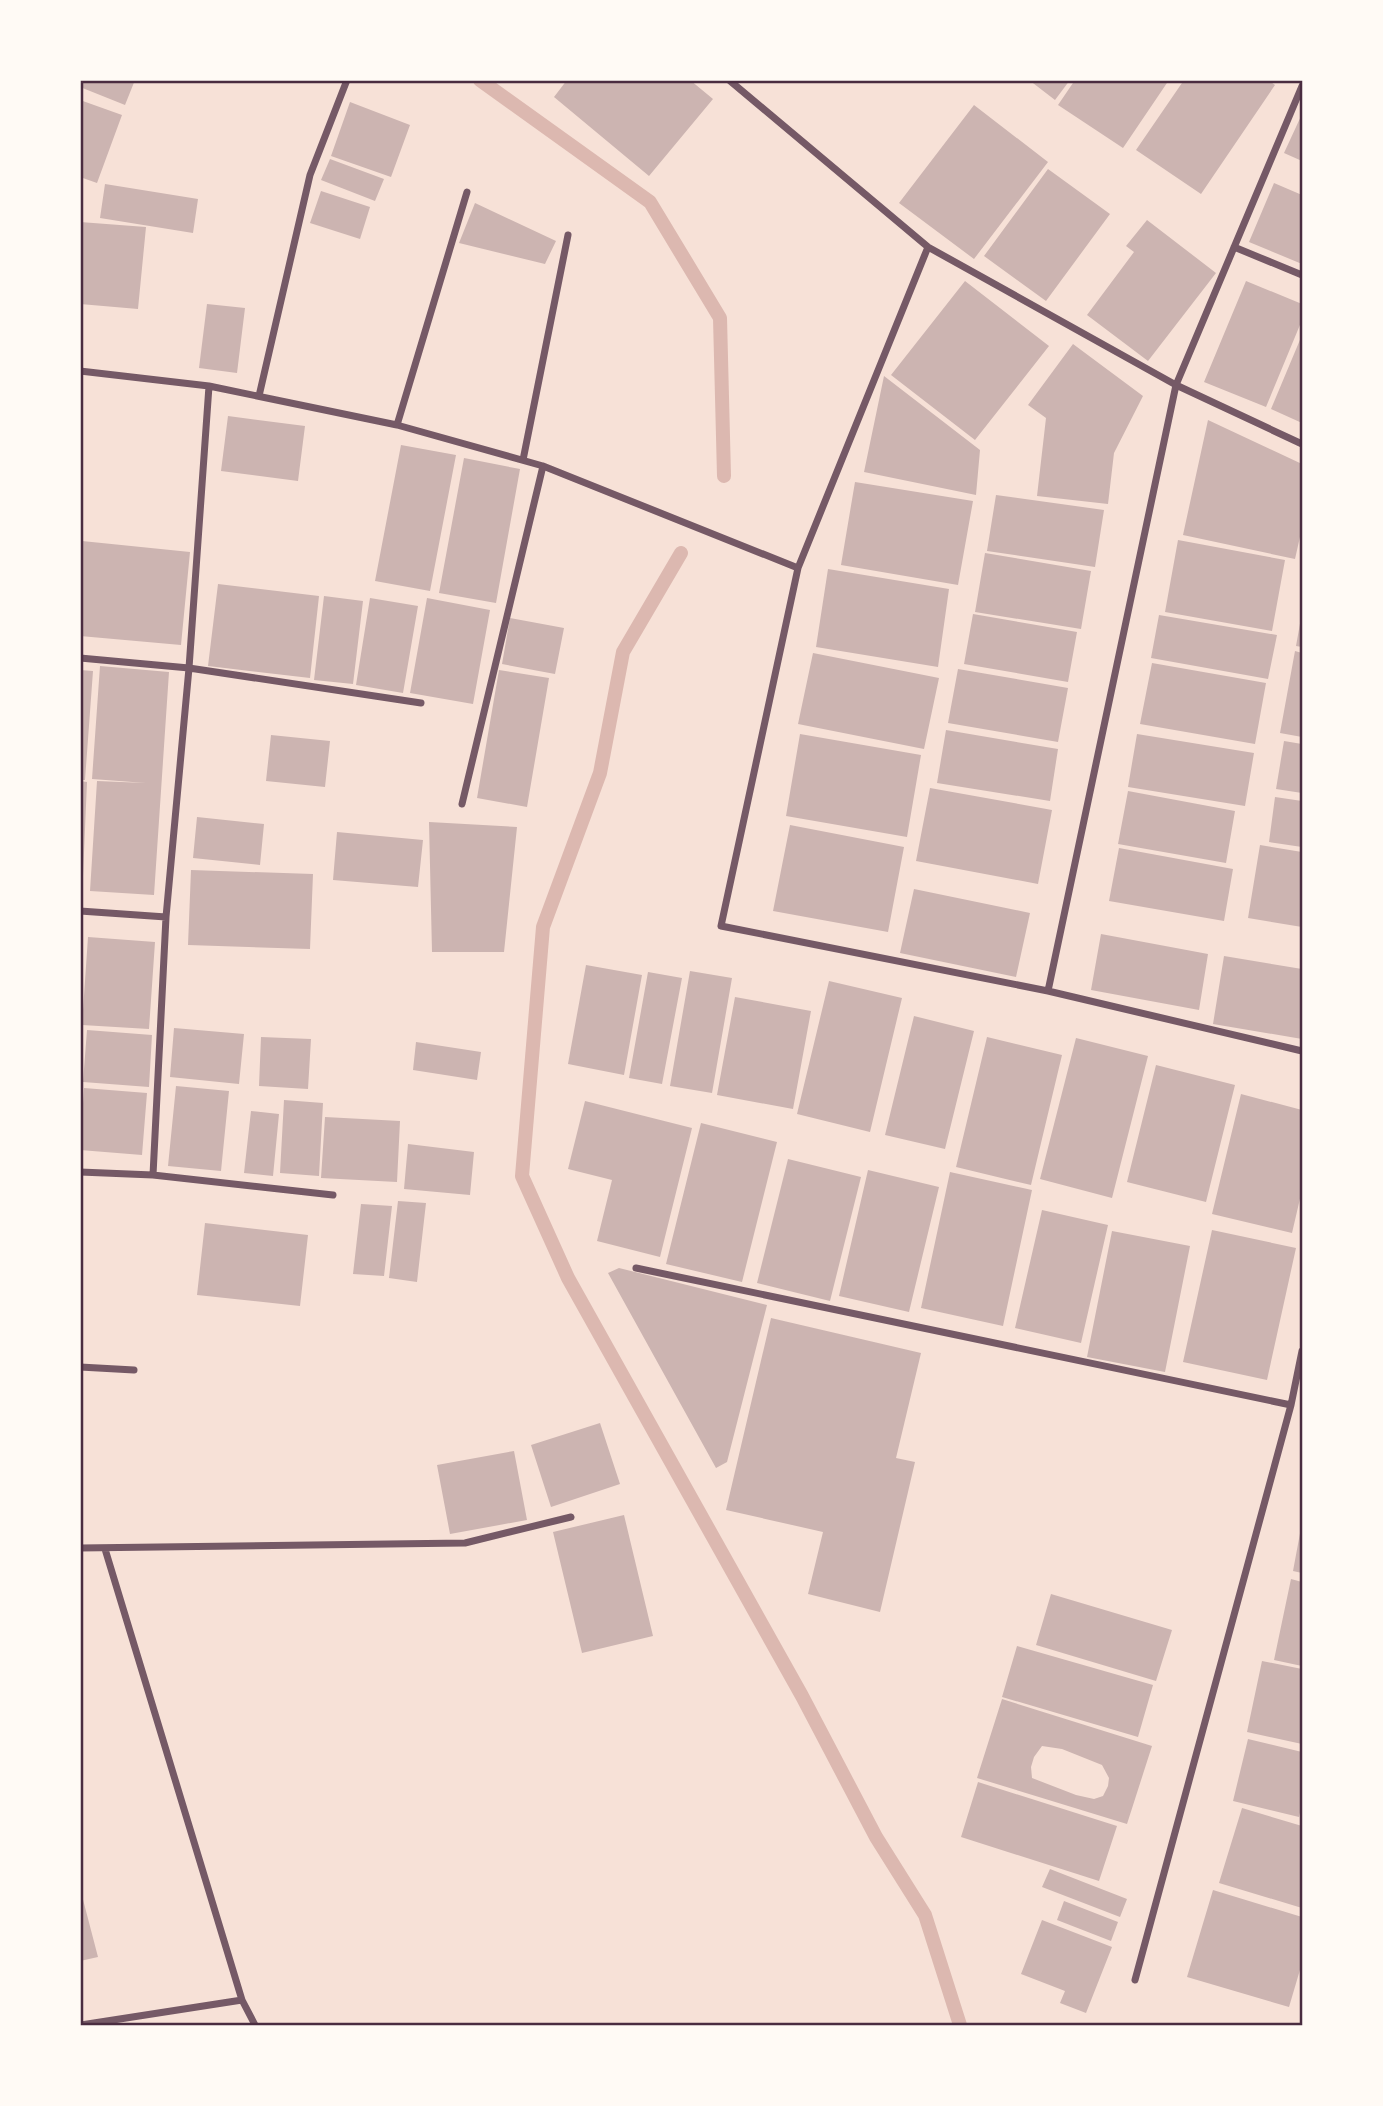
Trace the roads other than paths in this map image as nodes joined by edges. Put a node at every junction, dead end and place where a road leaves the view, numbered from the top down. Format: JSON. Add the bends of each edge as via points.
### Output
{"nodes":[{"id":1,"x":347,"y":80,"type":"edge"},
{"id":2,"x":729,"y":80,"type":"edge"},
{"id":3,"x":1303,"y":86,"type":"edge"},
{"id":4,"x":467,"y":192,"type":"dead end"},
{"id":5,"x":568,"y":235,"type":"dead end"},
{"id":6,"x":928,"y":247,"type":"junction"},
{"id":7,"x":1234,"y":247,"type":"junction"},
{"id":8,"x":1303,"y":275,"type":"edge"},
{"id":9,"x":80,"y":372,"type":"edge"},
{"id":10,"x":1176,"y":385,"type":"junction"},
{"id":11,"x":209,"y":386,"type":"junction"},
{"id":12,"x":258,"y":396,"type":"junction"},
{"id":13,"x":397,"y":425,"type":"junction"},
{"id":14,"x":1303,"y":444,"type":"edge"},
{"id":15,"x":523,"y":460,"type":"junction"},
{"id":16,"x":543,"y":466,"type":"junction"},
{"id":17,"x":799,"y":568,"type":"junction"},
{"id":18,"x":80,"y":657,"type":"edge"},
{"id":19,"x":189,"y":668,"type":"junction"},
{"id":20,"x":421,"y":703,"type":"dead end"},
{"id":21,"x":462,"y":804,"type":"dead end"},
{"id":22,"x":80,"y":911,"type":"edge"},
{"id":23,"x":166,"y":917,"type":"junction"},
{"id":24,"x":1048,"y":991,"type":"junction"},
{"id":25,"x":1303,"y":1051,"type":"edge"},
{"id":26,"x":80,"y":1172,"type":"edge"},
{"id":27,"x":153,"y":1175,"type":"junction"},
{"id":28,"x":333,"y":1195,"type":"dead end"},
{"id":29,"x":636,"y":1268,"type":"dead end"},
{"id":30,"x":1303,"y":1351,"type":"edge"},
{"id":31,"x":80,"y":1367,"type":"edge"},
{"id":32,"x":134,"y":1370,"type":"dead end"},
{"id":33,"x":1291,"y":1405,"type":"junction"},
{"id":34,"x":571,"y":1517,"type":"dead end"},
{"id":35,"x":80,"y":1548,"type":"edge"},
{"id":36,"x":105,"y":1549,"type":"junction"},
{"id":37,"x":1135,"y":1980,"type":"dead end"},
{"id":38,"x":242,"y":2000,"type":"junction"},
{"id":39,"x":81,"y":2025,"type":"edge"},
{"id":40,"x":255,"y":2025,"type":"edge"}],
"edges":[{"from":1,"to":12,"type":"street","via":[[310,175]]},
{"from":2,"to":6,"type":"street"},
{"from":3,"to":7,"type":"street"},
{"from":4,"to":13,"type":"street"},
{"from":5,"to":15,"type":"street"},
{"from":6,"to":10,"type":"street"},
{"from":6,"to":17,"type":"street"},
{"from":7,"to":8,"type":"street"},
{"from":7,"to":10,"type":"street"},
{"from":9,"to":11,"type":"street"},
{"from":10,"to":14,"type":"street"},
{"from":10,"to":24,"type":"street"},
{"from":11,"to":12,"type":"street"},
{"from":11,"to":19,"type":"street"},
{"from":12,"to":13,"type":"street"},
{"from":13,"to":15,"type":"street"},
{"from":15,"to":16,"type":"street"},
{"from":16,"to":17,"type":"street"},
{"from":16,"to":21,"type":"street"},
{"from":17,"to":24,"type":"street","via":[[720,926]]},
{"from":18,"to":19,"type":"street"},
{"from":19,"to":20,"type":"street"},
{"from":19,"to":23,"type":"street"},
{"from":22,"to":23,"type":"street"},
{"from":23,"to":27,"type":"street"},
{"from":24,"to":25,"type":"street"},
{"from":26,"to":27,"type":"street"},
{"from":27,"to":28,"type":"street"},
{"from":29,"to":33,"type":"street"},
{"from":30,"to":33,"type":"street"},
{"from":31,"to":32,"type":"street"},
{"from":33,"to":37,"type":"street"},
{"from":34,"to":36,"type":"street","via":[[465,1543]]},
{"from":35,"to":36,"type":"street"},
{"from":36,"to":38,"type":"street"},
{"from":38,"to":39,"type":"street"},
{"from":38,"to":40,"type":"street"}]}
